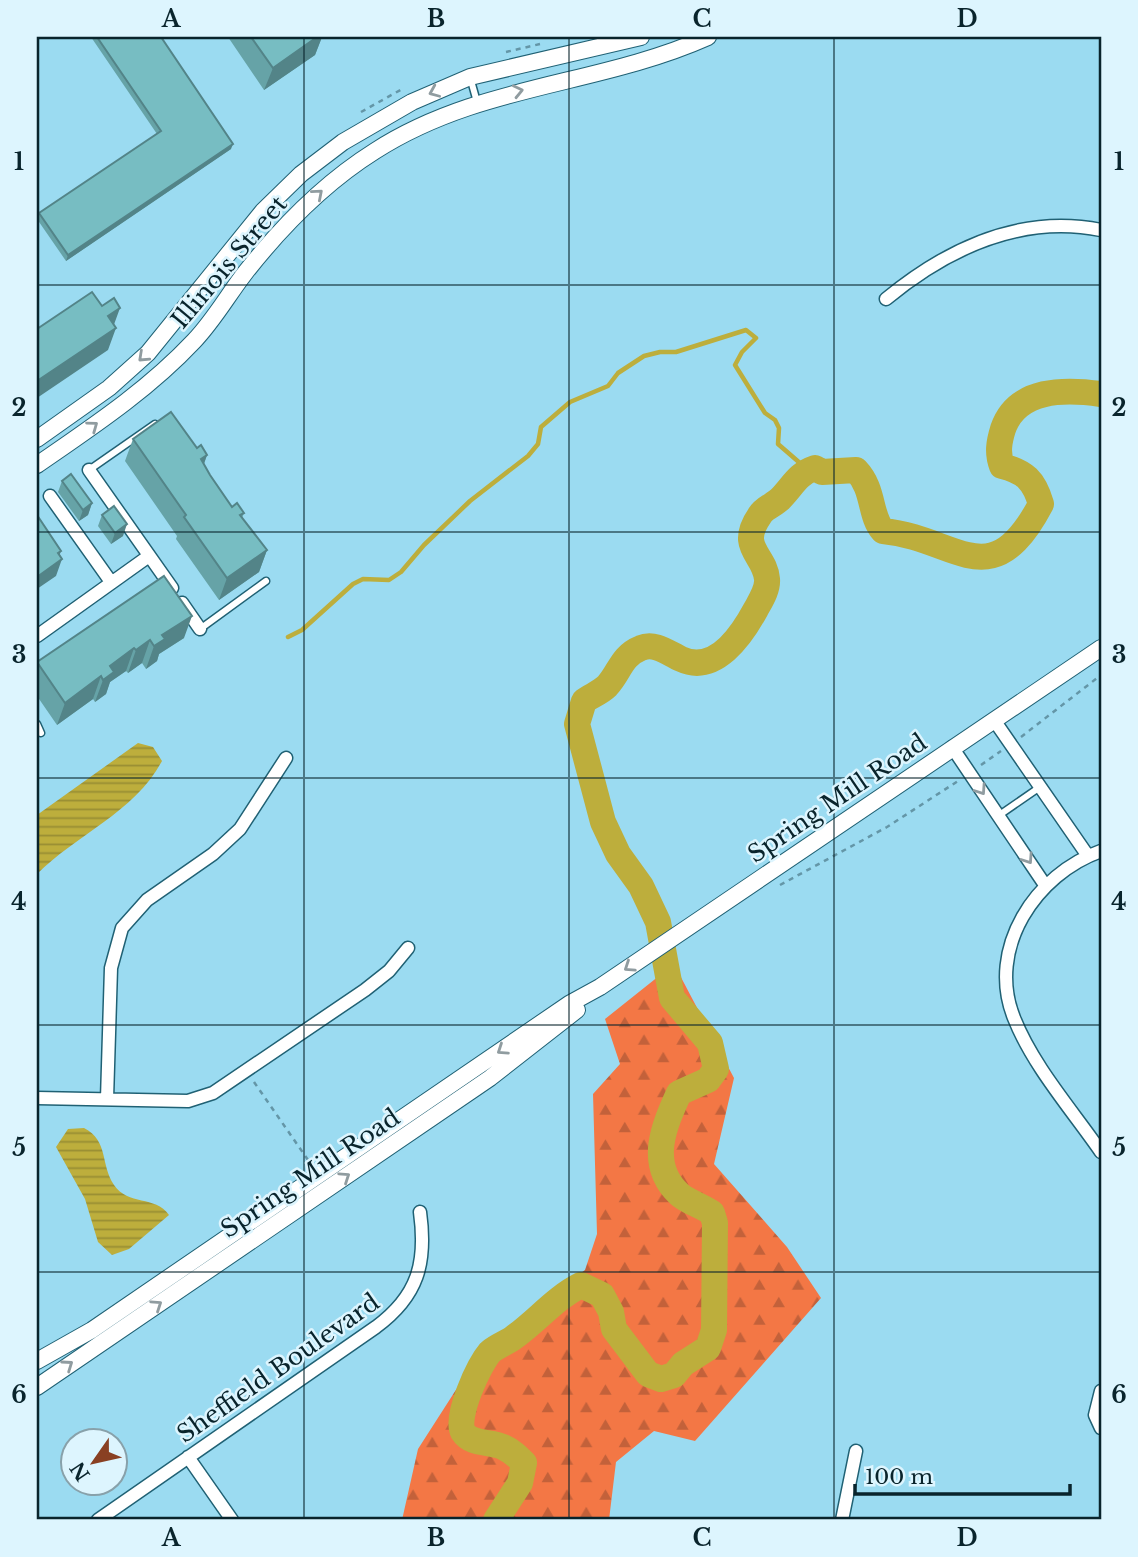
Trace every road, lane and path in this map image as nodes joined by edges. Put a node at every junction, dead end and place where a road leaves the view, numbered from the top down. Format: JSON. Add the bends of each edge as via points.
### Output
{"nodes":[{"id":1,"x":641,"y":37,"type":"edge"},
{"id":2,"x":708,"y":37,"type":"edge"},
{"id":3,"x":470,"y":77,"type":"junction"},
{"id":4,"x":477,"y":102,"type":"junction"},
{"id":5,"x":1101,"y":230,"type":"edge"},
{"id":6,"x":886,"y":299,"type":"dead end"},
{"id":7,"x":155,"y":424,"type":"edge"},
{"id":8,"x":37,"y":439,"type":"edge"},
{"id":9,"x":37,"y":465,"type":"edge"},
{"id":10,"x":89,"y":470,"type":"joint"},
{"id":11,"x":50,"y":496,"type":"dead end"},
{"id":12,"x":149,"y":556,"type":"junction"},
{"id":13,"x":266,"y":581,"type":"dead end"},
{"id":14,"x":111,"y":582,"type":"junction"},
{"id":15,"x":200,"y":629,"type":"joint"},
{"id":16,"x":37,"y":636,"type":"edge"},
{"id":17,"x":1101,"y":648,"type":"edge"},
{"id":18,"x":1101,"y":675,"type":"edge"},
{"id":19,"x":994,"y":720,"type":"junction"},
{"id":20,"x":37,"y":724,"type":"edge"},
{"id":21,"x":41,"y":733,"type":"dead end"},
{"id":22,"x":1011,"y":744,"type":"junction"},
{"id":23,"x":953,"y":747,"type":"junction"},
{"id":24,"x":286,"y":758,"type":"dead end"},
{"id":25,"x":970,"y":773,"type":"junction"},
{"id":26,"x":1041,"y":787,"type":"junction"},
{"id":27,"x":998,"y":816,"type":"junction"},
{"id":28,"x":1101,"y":851,"type":"edge"},
{"id":29,"x":1088,"y":856,"type":"junction"},
{"id":30,"x":1045,"y":885,"type":"junction"},
{"id":31,"x":772,"y":889,"type":"dead end"},
{"id":32,"x":408,"y":948,"type":"dead end"},
{"id":33,"x":600,"y":986,"type":"junction"},
{"id":34,"x":246,"y":1071,"type":"junction"},
{"id":35,"x":37,"y":1098,"type":"edge"},
{"id":36,"x":107,"y":1099,"type":"junction"},
{"id":37,"x":1101,"y":1152,"type":"edge"},
{"id":38,"x":308,"y":1160,"type":"dead end"},
{"id":39,"x":420,"y":1212,"type":"dead end"},
{"id":40,"x":37,"y":1361,"type":"edge"},
{"id":41,"x":37,"y":1387,"type":"edge"},
{"id":42,"x":1101,"y":1391,"type":"edge"},
{"id":43,"x":1101,"y":1428,"type":"edge"},
{"id":44,"x":856,"y":1451,"type":"dead end"},
{"id":45,"x":188,"y":1457,"type":"junction"},
{"id":46,"x":98,"y":1520,"type":"edge"},
{"id":47,"x":232,"y":1520,"type":"edge"},
{"id":48,"x":842,"y":1520,"type":"edge"}],
"edges":[{"from":1,"to":3,"type":"street","name":"Illinois Street"},
{"from":4,"to":2,"type":"street","name":"Illinois Street","one_way":true,"via":[[623,69]]},
{"from":3,"to":4,"type":"lane"},
{"from":3,"to":8,"type":"street","name":"Illinois Street","one_way":true,"via":[[388,114],[301,174],[246,231],[148,353]]},
{"from":9,"to":4,"type":"street","name":"Illinois Street","one_way":true,"via":[[159,376],[196,339],[276,234],[333,181],[421,125]]},
{"from":5,"to":6,"type":"street","via":[[1056,225],[1012,229],[970,244]]},
{"from":7,"to":10,"type":"lane"},
{"from":10,"to":12,"type":"street"},
{"from":11,"to":14,"type":"street"},
{"from":12,"to":14,"type":"street"},
{"from":12,"to":15,"type":"street"},
{"from":13,"to":15,"type":"lane"},
{"from":14,"to":16,"type":"street"},
{"from":17,"to":19,"type":"street","name":"Spring Mill Road"},
{"from":18,"to":22,"type":"path"},
{"from":19,"to":22,"type":"street"},
{"from":19,"to":23,"type":"street","name":"Spring Mill Road"},
{"from":20,"to":21,"type":"lane"},
{"from":22,"to":25,"type":"path"},
{"from":22,"to":26,"type":"street"},
{"from":23,"to":25,"type":"street"},
{"from":23,"to":33,"type":"street","name":"Spring Mill Road","one_way":true},
{"from":24,"to":36,"type":"street","via":[[240,829],[147,900],[122,928],[111,968]]},
{"from":25,"to":27,"type":"street","one_way":true},
{"from":25,"to":31,"type":"path","via":[[877,833]]},
{"from":26,"to":27,"type":"lane"},
{"from":26,"to":29,"type":"street"},
{"from":27,"to":30,"type":"street","one_way":true},
{"from":28,"to":29,"type":"street"},
{"from":29,"to":30,"type":"street"},
{"from":30,"to":37,"type":"street","via":[[1017,924],[1011,946],[1007,968],[1013,1016],[1027,1045]]},
{"from":32,"to":34,"type":"street","via":[[365,990]]},
{"from":33,"to":40,"type":"street","name":"Spring Mill Road","one_way":true,"via":[[92,1330]]},
{"from":41,"to":33,"type":"street","name":"Spring Mill Road","one_way":true,"via":[[490,1078],[574,1013]]},
{"from":34,"to":36,"type":"street","via":[[213,1093],[188,1101]]},
{"from":34,"to":38,"type":"path"},
{"from":35,"to":36,"type":"street"},
{"from":39,"to":45,"type":"street","name":"Sheffield Boulevard","via":[[423,1248],[419,1270],[401,1306]]},
{"from":42,"to":43,"type":"street","via":[[1095,1416]]},
{"from":44,"to":48,"type":"street"},
{"from":45,"to":46,"type":"street","name":"Sheffield Boulevard"},
{"from":45,"to":47,"type":"street"}]}
